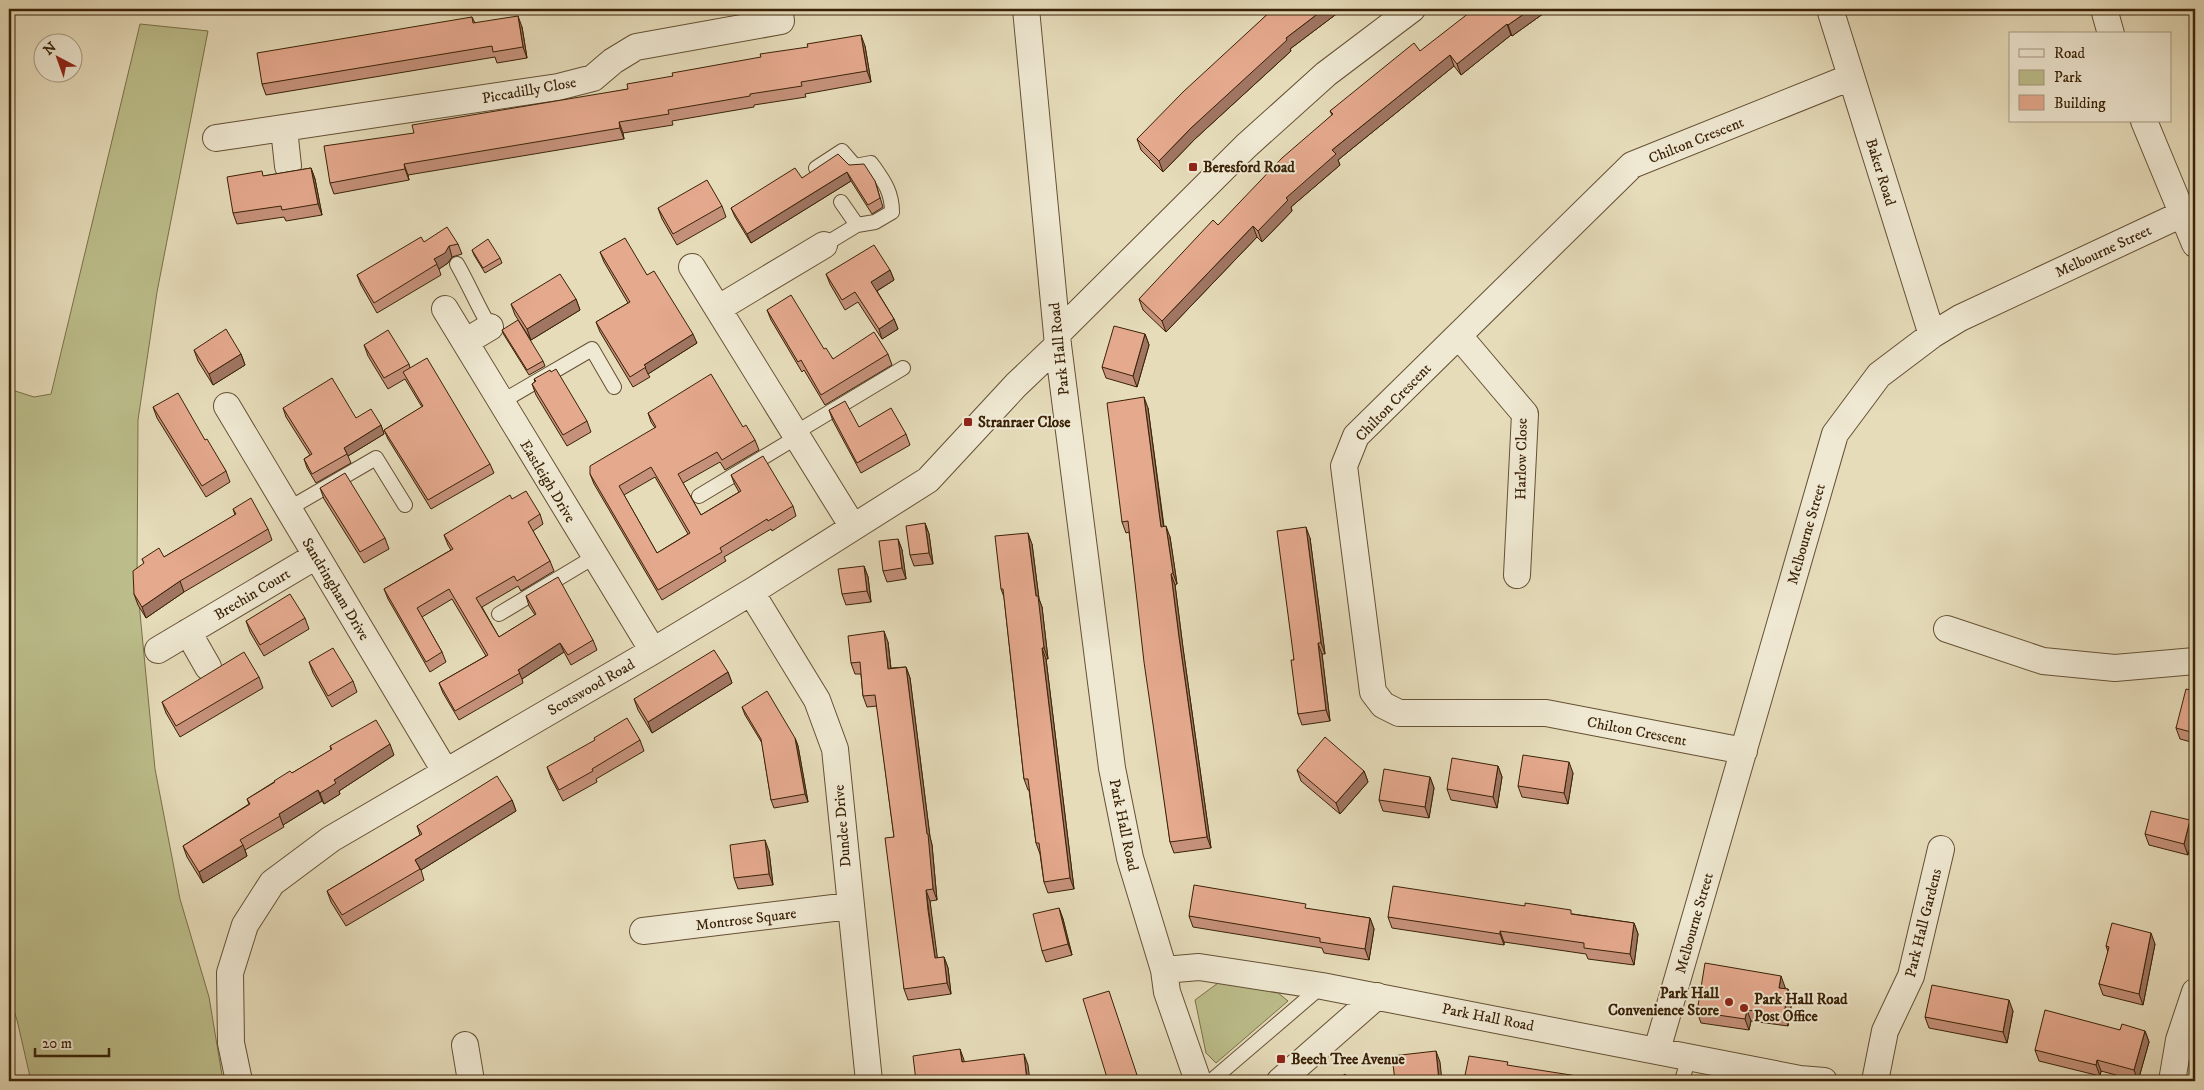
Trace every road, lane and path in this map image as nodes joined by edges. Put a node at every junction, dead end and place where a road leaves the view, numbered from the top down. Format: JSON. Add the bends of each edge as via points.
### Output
{"nodes":[{"id":1,"x":779,"y":9,"type":"edge"},
{"id":2,"x":1026,"y":9,"type":"edge"},
{"id":3,"x":1412,"y":9,"type":"edge"},
{"id":4,"x":1830,"y":9,"type":"edge"},
{"id":5,"x":2104,"y":9,"type":"edge"},
{"id":6,"x":2110,"y":32,"type":"edge"},
{"id":7,"x":1852,"y":77,"type":"junction"},
{"id":8,"x":2144,"y":122,"type":"edge"},
{"id":9,"x":284,"y":129,"type":"junction"},
{"id":10,"x":216,"y":138,"type":"dead end"},
{"id":11,"x":288,"y":166,"type":"dead end"},
{"id":12,"x":816,"y":168,"type":"edge"},
{"id":13,"x":841,"y":202,"type":"dead end"},
{"id":14,"x":2189,"y":211,"type":"edge"},
{"id":15,"x":857,"y":225,"type":"junction"},
{"id":16,"x":824,"y":244,"type":"joint"},
{"id":17,"x":2195,"y":244,"type":"edge"},
{"id":18,"x":457,"y":264,"type":"dead end"},
{"id":19,"x":692,"y":267,"type":"dead end"},
{"id":20,"x":719,"y":308,"type":"junction"},
{"id":21,"x":445,"y":310,"type":"dead end"},
{"id":22,"x":490,"y":327,"type":"joint"},
{"id":23,"x":1932,"y":335,"type":"junction"},
{"id":24,"x":1458,"y":336,"type":"junction"},
{"id":25,"x":1058,"y":339,"type":"junction"},
{"id":26,"x":465,"y":342,"type":"junction"},
{"id":27,"x":903,"y":368,"type":"dead end"},
{"id":28,"x":614,"y":387,"type":"dead end"},
{"id":29,"x":501,"y":402,"type":"junction"},
{"id":30,"x":226,"y":406,"type":"dead end"},
{"id":31,"x":796,"y":435,"type":"junction"},
{"id":32,"x":699,"y":496,"type":"dead end"},
{"id":33,"x":405,"y":505,"type":"dead end"},
{"id":34,"x":288,"y":509,"type":"junction"},
{"id":35,"x":853,"y":527,"type":"junction"},
{"id":36,"x":316,"y":556,"type":"junction"},
{"id":37,"x":594,"y":557,"type":"junction"},
{"id":38,"x":1516,"y":575,"type":"dead end"},
{"id":39,"x":751,"y":592,"type":"junction"},
{"id":40,"x":500,"y":614,"type":"dead end"},
{"id":41,"x":1948,"y":629,"type":"dead end"},
{"id":42,"x":188,"y":632,"type":"junction"},
{"id":43,"x":158,"y":650,"type":"dead end"},
{"id":44,"x":653,"y":651,"type":"junction"},
{"id":45,"x":2195,"y":660,"type":"edge"},
{"id":46,"x":208,"y":666,"type":"dead end"},
{"id":47,"x":1744,"y":751,"type":"junction"},
{"id":48,"x":445,"y":771,"type":"junction"},
{"id":49,"x":1941,"y":849,"type":"dead end"},
{"id":50,"x":850,"y":906,"type":"junction"},
{"id":51,"x":643,"y":932,"type":"dead end"},
{"id":52,"x":1164,"y":970,"type":"junction"},
{"id":53,"x":1322,"y":986,"type":"junction"},
{"id":54,"x":2195,"y":992,"type":"edge"},
{"id":55,"x":1377,"y":996,"type":"junction"},
{"id":56,"x":465,"y":1045,"type":"dead end"},
{"id":57,"x":1657,"y":1050,"type":"junction"},
{"id":58,"x":1689,"y":1056,"type":"junction"},
{"id":59,"x":238,"y":1081,"type":"edge"},
{"id":60,"x":470,"y":1081,"type":"edge"},
{"id":61,"x":869,"y":1081,"type":"edge"},
{"id":62,"x":1198,"y":1081,"type":"edge"},
{"id":63,"x":1211,"y":1081,"type":"edge"},
{"id":64,"x":1280,"y":1081,"type":"edge"},
{"id":65,"x":1682,"y":1081,"type":"edge"},
{"id":66,"x":1824,"y":1081,"type":"edge"},
{"id":67,"x":1875,"y":1081,"type":"edge"},
{"id":68,"x":2172,"y":1081,"type":"edge"}],
"edges":[{"from":1,"to":9,"type":"street","name":"Piccadilly Close","via":[[781,21],[636,47],[593,78],[558,87]]},
{"from":2,"to":25,"type":"street","name":"Park Hall Road"},
{"from":3,"to":25,"type":"street","via":[[1326,74],[1246,146]]},
{"from":4,"to":7,"type":"street","name":"Baker Road"},
{"from":5,"to":6,"type":"street"},
{"from":7,"to":23,"type":"street","name":"Baker Road"},
{"from":7,"to":24,"type":"street","name":"Chilton Crescent","via":[[1632,165]]},
{"from":8,"to":14,"type":"street"},
{"from":9,"to":10,"type":"street","name":"Piccadilly Close"},
{"from":9,"to":11,"type":"street"},
{"from":12,"to":15,"type":"lane","via":[[842,150],[855,166],[871,163],[888,186],[892,212],[875,222]]},
{"from":13,"to":15,"type":"lane"},
{"from":14,"to":17,"type":"street"},
{"from":14,"to":23,"type":"street","name":"Melbourne Street","via":[[1960,318]]},
{"from":15,"to":16,"type":"lane"},
{"from":16,"to":20,"type":"street"},
{"from":18,"to":22,"type":"lane"},
{"from":19,"to":20,"type":"street"},
{"from":20,"to":31,"type":"street"},
{"from":21,"to":26,"type":"street","name":"Eastleigh Drive"},
{"from":22,"to":26,"type":"street"},
{"from":23,"to":47,"type":"street","name":"Melbourne Street","via":[[1879,375],[1835,434]]},
{"from":24,"to":38,"type":"street","name":"Harlow Close","via":[[1525,414]]},
{"from":24,"to":47,"type":"street","name":"Chilton Crescent","via":[[1356,436],[1344,466],[1373,692],[1383,706],[1399,713],[1546,713]]},
{"from":25,"to":35,"type":"street","name":"Scotswood Road","via":[[928,480]]},
{"from":25,"to":52,"type":"street","name":"Park Hall Road","via":[[1112,768],[1130,858]]},
{"from":26,"to":29,"type":"street","name":"Eastleigh Drive"},
{"from":27,"to":31,"type":"lane"},
{"from":28,"to":29,"type":"lane","via":[[592,349]]},
{"from":29,"to":37,"type":"street","name":"Eastleigh Drive"},
{"from":30,"to":34,"type":"street","name":"Sandringham Drive"},
{"from":31,"to":32,"type":"lane"},
{"from":31,"to":35,"type":"street"},
{"from":33,"to":34,"type":"lane","via":[[376,458]]},
{"from":34,"to":36,"type":"street","name":"Sandringham Drive"},
{"from":35,"to":39,"type":"street","name":"Scotswood Road"},
{"from":36,"to":42,"type":"street","name":"Brechin Court"},
{"from":36,"to":48,"type":"street","name":"Sandringham Drive"},
{"from":37,"to":40,"type":"lane"},
{"from":37,"to":44,"type":"street","name":"Eastleigh Drive"},
{"from":39,"to":44,"type":"street","name":"Scotswood Road"},
{"from":39,"to":50,"type":"street","name":"Dundee Drive","via":[[817,700],[835,749]]},
{"from":41,"to":45,"type":"street","via":[[2043,661],[2115,668]]},
{"from":42,"to":43,"type":"street","name":"Brechin Court"},
{"from":42,"to":46,"type":"street"},
{"from":44,"to":48,"type":"street","name":"Scotswood Road"},
{"from":47,"to":57,"type":"street","name":"Melbourne Street"},
{"from":48,"to":59,"type":"street","name":"Scotswood Road","via":[[331,839],[272,883],[246,924],[230,973],[232,1043]]},
{"from":49,"to":67,"type":"street","name":"Park Hall Gardens","via":[[1911,976],[1886,1031]]},
{"from":50,"to":51,"type":"street","name":"Montrose Square"},
{"from":50,"to":61,"type":"street","name":"Dundee Drive"},
{"from":52,"to":53,"type":"street","name":"Park Hall Road","via":[[1199,967]]},
{"from":52,"to":62,"type":"street","via":[[1167,992]]},
{"from":53,"to":55,"type":"street","name":"Park Hall Road"},
{"from":53,"to":63,"type":"lane"},
{"from":54,"to":68,"type":"street","via":[[2179,1040]]},
{"from":55,"to":57,"type":"street","name":"Park Hall Road"},
{"from":55,"to":64,"type":"street"},
{"from":56,"to":60,"type":"street"},
{"from":57,"to":58,"type":"street","name":"Park Hall Road"},
{"from":58,"to":65,"type":"lane"},
{"from":58,"to":66,"type":"street","name":"Park Hall Road"}]}
